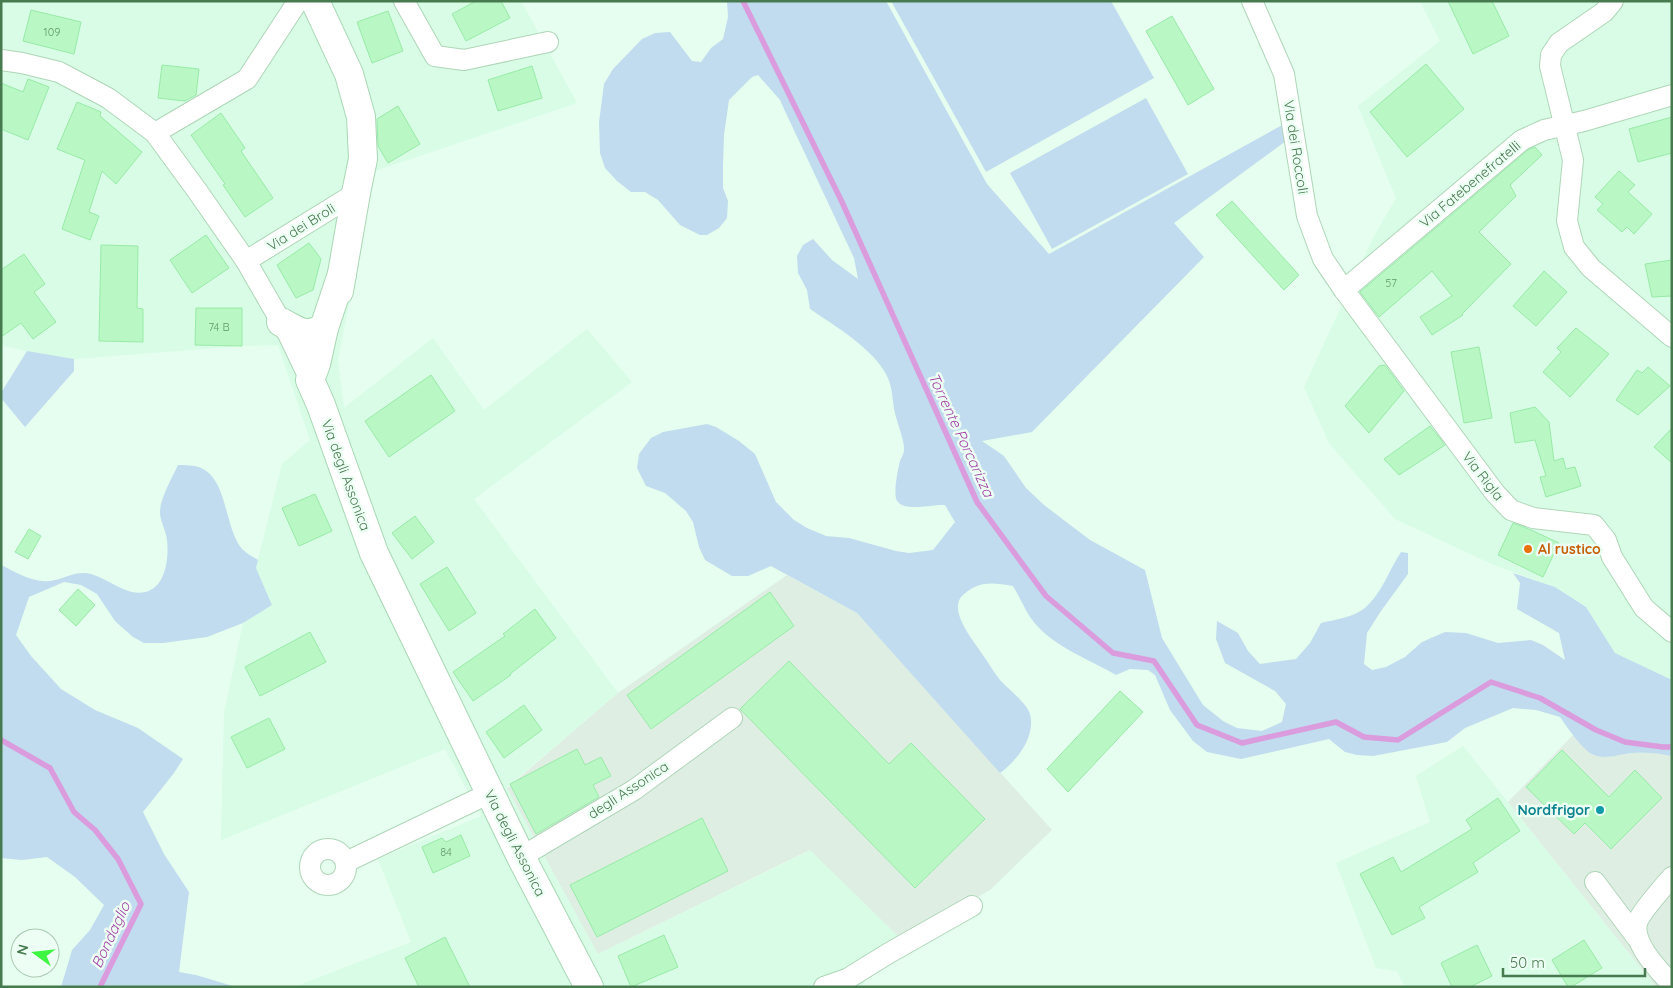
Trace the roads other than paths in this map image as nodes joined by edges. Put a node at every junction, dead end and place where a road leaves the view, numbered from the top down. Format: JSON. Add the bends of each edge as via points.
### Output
{"nodes":[{"id":1,"x":298,"y":1,"type":"edge"},
{"id":2,"x":315,"y":1,"type":"edge"},
{"id":3,"x":404,"y":1,"type":"edge"},
{"id":4,"x":1252,"y":1,"type":"edge"},
{"id":5,"x":1613,"y":1,"type":"edge"},
{"id":6,"x":548,"y":42,"type":"dead end"},
{"id":7,"x":1,"y":60,"type":"edge"},
{"id":8,"x":1672,"y":95,"type":"edge"},
{"id":9,"x":1565,"y":125,"type":"junction"},
{"id":10,"x":155,"y":133,"type":"junction"},
{"id":11,"x":356,"y":192,"type":"junction"},
{"id":12,"x":246,"y":261,"type":"junction"},
{"id":13,"x":342,"y":274,"type":"junction"},
{"id":14,"x":1344,"y":290,"type":"junction"},
{"id":15,"x":281,"y":322,"type":"junction"},
{"id":16,"x":324,"y":328,"type":"junction"},
{"id":17,"x":1672,"y":337,"type":"edge"},
{"id":18,"x":310,"y":380,"type":"junction"},
{"id":19,"x":321,"y":405,"type":"junction"},
{"id":20,"x":1672,"y":632,"type":"edge"},
{"id":21,"x":732,"y":718,"type":"dead end"},
{"id":22,"x":490,"y":793,"type":"junction"},
{"id":23,"x":521,"y":857,"type":"junction"},
{"id":24,"x":346,"y":862,"type":"dead end"},
{"id":25,"x":1672,"y":877,"type":"edge"},
{"id":26,"x":1595,"y":882,"type":"dead end"},
{"id":27,"x":972,"y":906,"type":"dead end"},
{"id":28,"x":1637,"y":938,"type":"junction"},
{"id":29,"x":584,"y":985,"type":"edge"},
{"id":30,"x":1672,"y":985,"type":"edge"},
{"id":31,"x":824,"y":987,"type":"edge"}],
"edges":[{"from":1,"to":10,"type":"street","via":[[247,79]]},
{"from":2,"to":11,"type":"main road","via":[[349,74],[361,117],[363,159]]},
{"from":3,"to":6,"type":"street","via":[[435,56],[464,60]]},
{"from":4,"to":14,"type":"street","name":"Via dei Roccoli","via":[[1284,74],[1307,216],[1323,258]]},
{"from":5,"to":9,"type":"street","via":[[1604,12],[1559,43],[1552,55],[1550,66]]},
{"from":7,"to":10,"type":"street","name":"Via degli Assonica","via":[[59,72],[108,98]]},
{"from":8,"to":9,"type":"street","name":"Via Fatebenefratelli"},
{"from":9,"to":14,"type":"street","name":"Via Fatebenefratelli","via":[[1522,140]]},
{"from":9,"to":17,"type":"street","via":[[1573,160],[1567,221],[1574,247],[1591,268]]},
{"from":10,"to":12,"type":"street","name":"Via degli Assonica"},
{"from":11,"to":12,"type":"street","name":"Via dei Broli"},
{"from":11,"to":13,"type":"main road"},
{"from":12,"to":15,"type":"street","name":"Via degli Assonica"},
{"from":13,"to":16,"type":"main road"},
{"from":13,"to":19,"type":"main road","via":[[327,389]]},
{"from":14,"to":20,"type":"street","name":"Via Rigla","via":[[1511,510],[1533,518],[1594,525],[1606,540],[1612,557],[1644,608]]},
{"from":15,"to":16,"type":"main road","via":[[304,334]]},
{"from":15,"to":18,"type":"street","name":"Via degli Assonica"},
{"from":16,"to":18,"type":"main road"},
{"from":18,"to":19,"type":"main road","name":"Via degli Assonica"},
{"from":19,"to":22,"type":"main road","name":"Via degli Assonica","via":[[374,553]]},
{"from":21,"to":23,"type":"street","name":"degli Assonica","via":[[634,790]]},
{"from":22,"to":23,"type":"main road","name":"Via degli Assonica"},
{"from":22,"to":24,"type":"street"},
{"from":23,"to":29,"type":"main road","name":"Via degli Assonica"},
{"from":25,"to":28,"type":"street","via":[[1637,923]]},
{"from":26,"to":28,"type":"street"},
{"from":27,"to":31,"type":"street","via":[[847,979]]},
{"from":28,"to":30,"type":"street"}]}
